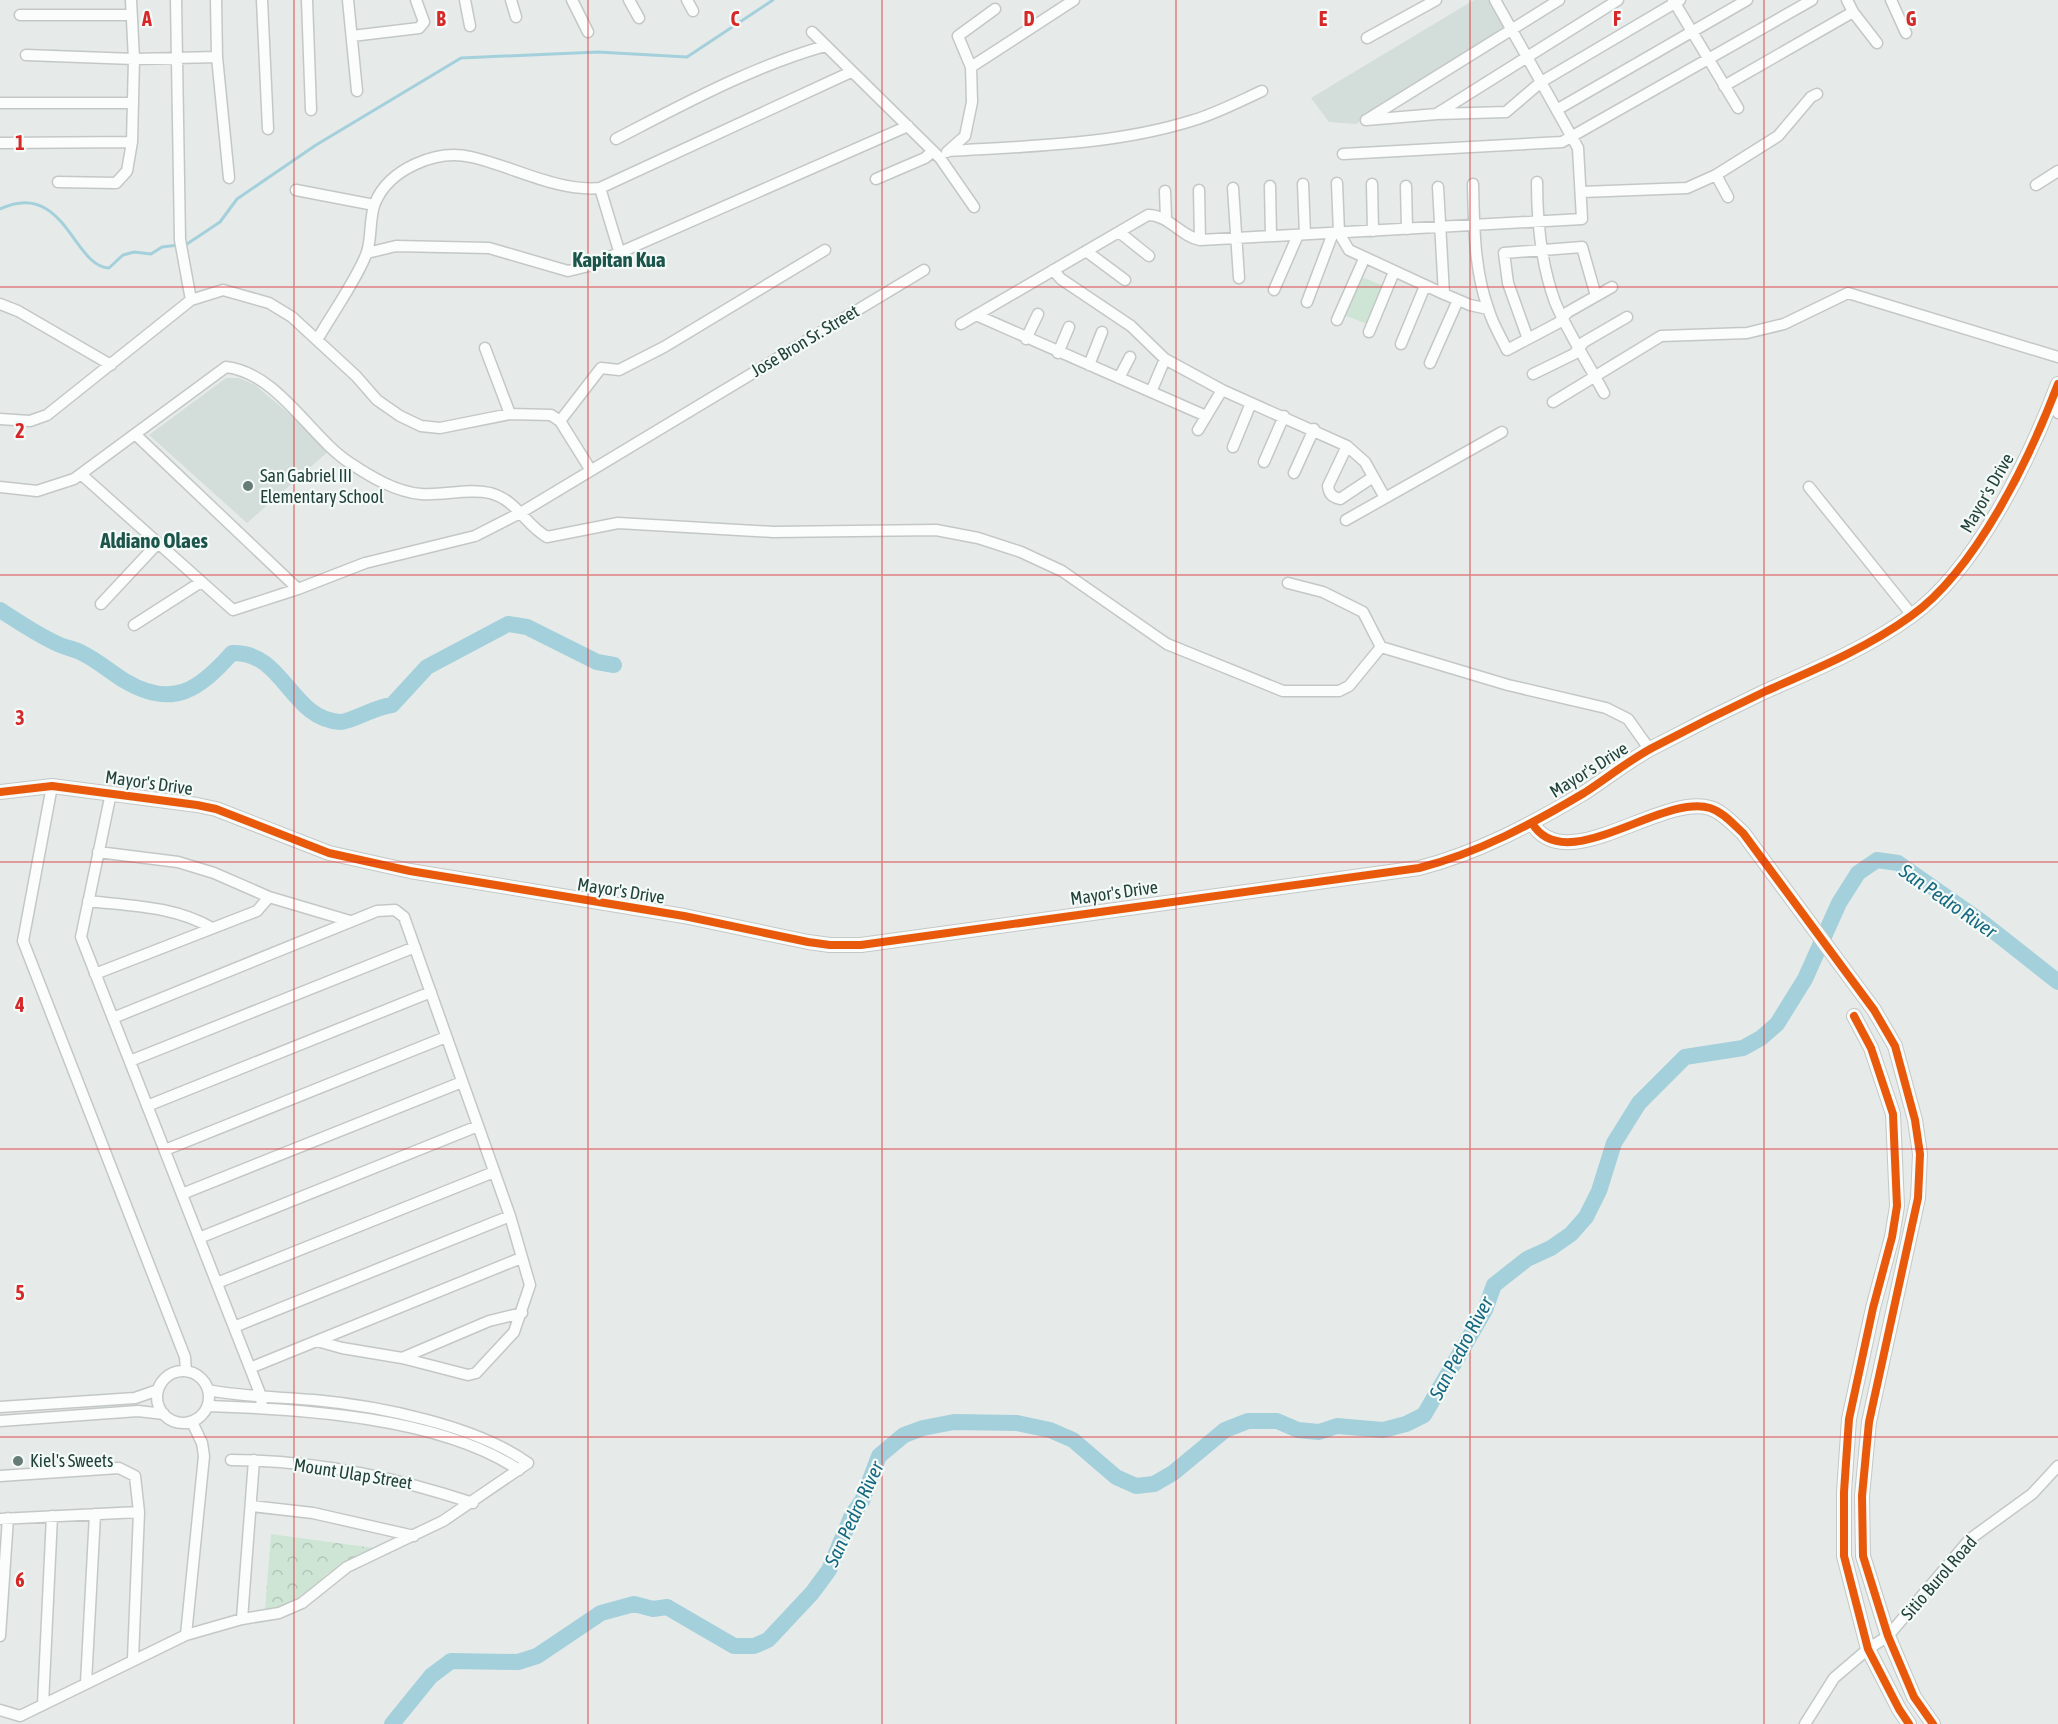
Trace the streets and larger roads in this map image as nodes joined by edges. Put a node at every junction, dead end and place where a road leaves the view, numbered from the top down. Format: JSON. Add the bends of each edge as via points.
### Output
{"nodes":[{"id":1,"x":131,"y":0,"type":"edge"},
{"id":2,"x":176,"y":0,"type":"edge"},
{"id":3,"x":216,"y":0,"type":"edge"},
{"id":4,"x":262,"y":0,"type":"edge"},
{"id":5,"x":307,"y":0,"type":"edge"},
{"id":6,"x":348,"y":0,"type":"edge"},
{"id":7,"x":416,"y":0,"type":"edge"},
{"id":8,"x":465,"y":0,"type":"edge"},
{"id":9,"x":510,"y":0,"type":"edge"},
{"id":10,"x":572,"y":0,"type":"edge"},
{"id":11,"x":629,"y":0,"type":"edge"},
{"id":12,"x":687,"y":0,"type":"edge"},
{"id":13,"x":1074,"y":0,"type":"edge"},
{"id":14,"x":1436,"y":0,"type":"edge"},
{"id":15,"x":1495,"y":0,"type":"edge"},
{"id":16,"x":1558,"y":0,"type":"edge"},
{"id":17,"x":1618,"y":0,"type":"edge"},
{"id":18,"x":1747,"y":0,"type":"edge"},
{"id":19,"x":1812,"y":0,"type":"edge"},
{"id":20,"x":1847,"y":0,"type":"edge"},
{"id":21,"x":1891,"y":0,"type":"edge"},
{"id":22,"x":1676,"y":1,"type":"edge"},
{"id":23,"x":995,"y":9,"type":"dead end"},
{"id":24,"x":693,"y":11,"type":"dead end"},
{"id":25,"x":1853,"y":12,"type":"junction"},
{"id":26,"x":20,"y":15,"type":"dead end"},
{"id":27,"x":131,"y":15,"type":"junction"},
{"id":28,"x":516,"y":17,"type":"dead end"},
{"id":29,"x":639,"y":18,"type":"dead end"},
{"id":30,"x":470,"y":26,"type":"dead end"},
{"id":31,"x":1512,"y":28,"type":"junction"},
{"id":32,"x":1691,"y":31,"type":"junction"},
{"id":33,"x":588,"y":32,"type":"dead end"},
{"id":34,"x":812,"y":32,"type":"dead end"},
{"id":35,"x":1906,"y":33,"type":"dead end"},
{"id":36,"x":352,"y":36,"type":"junction"},
{"id":37,"x":1367,"y":38,"type":"dead end"},
{"id":38,"x":1877,"y":43,"type":"dead end"},
{"id":39,"x":825,"y":46,"type":"junction"},
{"id":40,"x":26,"y":55,"type":"dead end"},
{"id":41,"x":217,"y":57,"type":"junction"},
{"id":42,"x":1527,"y":57,"type":"junction"},
{"id":43,"x":175,"y":58,"type":"junction"},
{"id":44,"x":134,"y":59,"type":"junction"},
{"id":45,"x":1708,"y":60,"type":"junction"},
{"id":46,"x":971,"y":67,"type":"junction"},
{"id":47,"x":851,"y":72,"type":"junction"},
{"id":48,"x":1541,"y":82,"type":"junction"},
{"id":49,"x":1724,"y":86,"type":"junction"},
{"id":50,"x":357,"y":91,"type":"dead end"},
{"id":51,"x":1262,"y":91,"type":"dead end"},
{"id":52,"x":1817,"y":94,"type":"dead end"},
{"id":53,"x":0,"y":103,"type":"edge"},
{"id":54,"x":133,"y":103,"type":"junction"},
{"id":55,"x":1738,"y":108,"type":"dead end"},
{"id":56,"x":1558,"y":109,"type":"junction"},
{"id":57,"x":311,"y":110,"type":"dead end"},
{"id":58,"x":1437,"y":114,"type":"junction"},
{"id":59,"x":908,"y":126,"type":"junction"},
{"id":60,"x":268,"y":129,"type":"dead end"},
{"id":61,"x":1573,"y":137,"type":"junction"},
{"id":62,"x":616,"y":139,"type":"dead end"},
{"id":63,"x":132,"y":142,"type":"junction"},
{"id":64,"x":0,"y":143,"type":"edge"},
{"id":65,"x":940,"y":153,"type":"junction"},
{"id":66,"x":1343,"y":154,"type":"dead end"},
{"id":67,"x":2058,"y":171,"type":"edge"},
{"id":68,"x":1716,"y":175,"type":"junction"},
{"id":69,"x":229,"y":178,"type":"dead end"},
{"id":70,"x":876,"y":179,"type":"dead end"},
{"id":71,"x":58,"y":182,"type":"dead end"},
{"id":72,"x":1337,"y":183,"type":"dead end"},
{"id":73,"x":1537,"y":183,"type":"dead end"},
{"id":74,"x":1303,"y":184,"type":"dead end"},
{"id":75,"x":1372,"y":184,"type":"dead end"},
{"id":76,"x":1473,"y":184,"type":"dead end"},
{"id":77,"x":2036,"y":185,"type":"dead end"},
{"id":78,"x":1270,"y":186,"type":"dead end"},
{"id":79,"x":1406,"y":186,"type":"dead end"},
{"id":80,"x":1438,"y":187,"type":"dead end"},
{"id":81,"x":600,"y":188,"type":"junction"},
{"id":82,"x":1233,"y":188,"type":"dead end"},
{"id":83,"x":296,"y":190,"type":"dead end"},
{"id":84,"x":1199,"y":190,"type":"dead end"},
{"id":85,"x":1165,"y":191,"type":"dead end"},
{"id":86,"x":1582,"y":192,"type":"junction"},
{"id":87,"x":1728,"y":197,"type":"dead end"},
{"id":88,"x":374,"y":206,"type":"junction"},
{"id":89,"x":974,"y":207,"type":"dead end"},
{"id":90,"x":1166,"y":219,"type":"junction"},
{"id":91,"x":1537,"y":221,"type":"junction"},
{"id":92,"x":1474,"y":226,"type":"junction"},
{"id":93,"x":1441,"y":228,"type":"junction"},
{"id":94,"x":1407,"y":229,"type":"junction"},
{"id":95,"x":1373,"y":231,"type":"junction"},
{"id":96,"x":1119,"y":232,"type":"junction"},
{"id":97,"x":1336,"y":233,"type":"junction"},
{"id":98,"x":1302,"y":235,"type":"junction"},
{"id":99,"x":1271,"y":236,"type":"junction"},
{"id":100,"x":1236,"y":238,"type":"junction"},
{"id":101,"x":1200,"y":240,"type":"junction"},
{"id":102,"x":1543,"y":248,"type":"junction"},
{"id":103,"x":825,"y":250,"type":"dead end"},
{"id":104,"x":1086,"y":251,"type":"junction"},
{"id":105,"x":367,"y":253,"type":"junction"},
{"id":106,"x":620,"y":254,"type":"junction"},
{"id":107,"x":1149,"y":256,"type":"dead end"},
{"id":108,"x":1364,"y":259,"type":"junction"},
{"id":109,"x":924,"y":270,"type":"dead end"},
{"id":110,"x":1053,"y":270,"type":"junction"},
{"id":111,"x":1394,"y":272,"type":"junction"},
{"id":112,"x":1239,"y":278,"type":"dead end"},
{"id":113,"x":1125,"y":280,"type":"dead end"},
{"id":114,"x":1425,"y":286,"type":"junction"},
{"id":115,"x":1612,"y":287,"type":"dead end"},
{"id":116,"x":1274,"y":290,"type":"dead end"},
{"id":117,"x":1444,"y":294,"type":"junction"},
{"id":118,"x":1596,"y":296,"type":"junction"},
{"id":119,"x":191,"y":300,"type":"junction"},
{"id":120,"x":1458,"y":300,"type":"junction"},
{"id":121,"x":1307,"y":302,"type":"dead end"},
{"id":122,"x":0,"y":304,"type":"edge"},
{"id":123,"x":1488,"y":309,"type":"junction"},
{"id":124,"x":1038,"y":314,"type":"dead end"},
{"id":125,"x":976,"y":315,"type":"junction"},
{"id":126,"x":1627,"y":317,"type":"dead end"},
{"id":127,"x":1563,"y":318,"type":"junction"},
{"id":128,"x":1337,"y":320,"type":"dead end"},
{"id":129,"x":961,"y":324,"type":"dead end"},
{"id":130,"x":1069,"y":327,"type":"dead end"},
{"id":131,"x":1102,"y":332,"type":"dead end"},
{"id":132,"x":1369,"y":332,"type":"dead end"},
{"id":133,"x":1026,"y":339,"type":"junction"},
{"id":134,"x":1528,"y":339,"type":"junction"},
{"id":135,"x":317,"y":340,"type":"junction"},
{"id":136,"x":1401,"y":344,"type":"dead end"},
{"id":137,"x":1580,"y":347,"type":"junction"},
{"id":138,"x":485,"y":348,"type":"dead end"},
{"id":139,"x":1058,"y":353,"type":"junction"},
{"id":140,"x":1130,"y":357,"type":"dead end"},
{"id":141,"x":2058,"y":357,"type":"edge"},
{"id":142,"x":1165,"y":359,"type":"junction"},
{"id":143,"x":1430,"y":363,"type":"dead end"},
{"id":144,"x":111,"y":365,"type":"junction"},
{"id":145,"x":1089,"y":365,"type":"junction"},
{"id":146,"x":1533,"y":374,"type":"dead end"},
{"id":147,"x":1595,"y":376,"type":"junction"},
{"id":148,"x":1119,"y":378,"type":"junction"},
{"id":149,"x":2058,"y":384,"type":"edge"},
{"id":150,"x":1222,"y":390,"type":"junction"},
{"id":151,"x":1151,"y":392,"type":"junction"},
{"id":152,"x":1604,"y":393,"type":"dead end"},
{"id":153,"x":1553,"y":402,"type":"dead end"},
{"id":154,"x":1251,"y":403,"type":"junction"},
{"id":155,"x":2054,"y":408,"type":"edge"},
{"id":156,"x":510,"y":414,"type":"junction"},
{"id":157,"x":1206,"y":416,"type":"junction"},
{"id":158,"x":1284,"y":416,"type":"junction"},
{"id":159,"x":0,"y":419,"type":"edge"},
{"id":160,"x":560,"y":421,"type":"junction"},
{"id":161,"x":1314,"y":429,"type":"junction"},
{"id":162,"x":1198,"y":430,"type":"dead end"},
{"id":163,"x":1502,"y":432,"type":"dead end"},
{"id":164,"x":136,"y":435,"type":"junction"},
{"id":165,"x":1347,"y":446,"type":"junction"},
{"id":166,"x":1233,"y":447,"type":"dead end"},
{"id":167,"x":1264,"y":462,"type":"dead end"},
{"id":168,"x":590,"y":469,"type":"junction"},
{"id":169,"x":82,"y":474,"type":"junction"},
{"id":170,"x":1294,"y":474,"type":"dead end"},
{"id":171,"x":1373,"y":477,"type":"junction"},
{"id":172,"x":0,"y":487,"type":"edge"},
{"id":173,"x":1809,"y":487,"type":"dead end"},
{"id":174,"x":1384,"y":496,"type":"junction"},
{"id":175,"x":522,"y":512,"type":"junction"},
{"id":176,"x":1346,"y":520,"type":"dead end"},
{"id":177,"x":158,"y":543,"type":"junction"},
{"id":178,"x":201,"y":582,"type":"junction"},
{"id":179,"x":1288,"y":583,"type":"dead end"},
{"id":180,"x":298,"y":589,"type":"junction"},
{"id":181,"x":101,"y":604,"type":"dead end"},
{"id":182,"x":1912,"y":615,"type":"junction"},
{"id":183,"x":134,"y":625,"type":"dead end"},
{"id":184,"x":1381,"y":647,"type":"junction"},
{"id":185,"x":1650,"y":750,"type":"junction"},
{"id":186,"x":52,"y":786,"type":"junction"},
{"id":187,"x":0,"y":792,"type":"edge"},
{"id":188,"x":111,"y":793,"type":"junction"},
{"id":189,"x":1532,"y":823,"type":"junction"},
{"id":190,"x":98,"y":852,"type":"junction"},
{"id":191,"x":270,"y":897,"type":"junction"},
{"id":192,"x":88,"y":901,"type":"junction"},
{"id":193,"x":350,"y":921,"type":"junction"},
{"id":194,"x":212,"y":928,"type":"junction"},
{"id":195,"x":415,"y":947,"type":"junction"},
{"id":196,"x":95,"y":974,"type":"junction"},
{"id":197,"x":431,"y":992,"type":"junction"},
{"id":198,"x":1854,"y":1016,"type":"dead end"},
{"id":199,"x":113,"y":1018,"type":"junction"},
{"id":200,"x":447,"y":1037,"type":"junction"},
{"id":201,"x":130,"y":1061,"type":"junction"},
{"id":202,"x":462,"y":1082,"type":"junction"},
{"id":203,"x":147,"y":1106,"type":"junction"},
{"id":204,"x":478,"y":1126,"type":"junction"},
{"id":205,"x":165,"y":1150,"type":"junction"},
{"id":206,"x":494,"y":1172,"type":"junction"},
{"id":207,"x":182,"y":1194,"type":"junction"},
{"id":208,"x":510,"y":1216,"type":"junction"},
{"id":209,"x":199,"y":1238,"type":"junction"},
{"id":210,"x":521,"y":1257,"type":"junction"},
{"id":211,"x":217,"y":1283,"type":"junction"},
{"id":212,"x":522,"y":1314,"type":"junction"},
{"id":213,"x":234,"y":1327,"type":"junction"},
{"id":214,"x":317,"y":1341,"type":"junction"},
{"id":215,"x":402,"y":1358,"type":"junction"},
{"id":216,"x":250,"y":1368,"type":"junction"},
{"id":217,"x":186,"y":1371,"type":"junction"},
{"id":218,"x":158,"y":1390,"type":"junction"},
{"id":219,"x":208,"y":1390,"type":"junction"},
{"id":220,"x":261,"y":1402,"type":"junction"},
{"id":221,"x":208,"y":1406,"type":"junction"},
{"id":222,"x":0,"y":1407,"type":"edge"},
{"id":223,"x":164,"y":1414,"type":"junction"},
{"id":224,"x":0,"y":1420,"type":"edge"},
{"id":225,"x":192,"y":1422,"type":"junction"},
{"id":226,"x":231,"y":1460,"type":"dead end"},
{"id":227,"x":254,"y":1460,"type":"junction"},
{"id":228,"x":2058,"y":1466,"type":"edge"},
{"id":229,"x":0,"y":1476,"type":"edge"},
{"id":230,"x":473,"y":1503,"type":"junction"},
{"id":231,"x":251,"y":1506,"type":"junction"},
{"id":232,"x":139,"y":1512,"type":"junction"},
{"id":233,"x":95,"y":1514,"type":"junction"},
{"id":234,"x":52,"y":1516,"type":"junction"},
{"id":235,"x":4,"y":1519,"type":"edge"},
{"id":236,"x":414,"y":1536,"type":"junction"},
{"id":237,"x":242,"y":1619,"type":"junction"},
{"id":238,"x":186,"y":1635,"type":"junction"},
{"id":239,"x":0,"y":1636,"type":"edge"},
{"id":240,"x":1888,"y":1636,"type":"junction"},
{"id":241,"x":1868,"y":1648,"type":"junction"},
{"id":242,"x":133,"y":1659,"type":"junction"},
{"id":243,"x":86,"y":1683,"type":"junction"},
{"id":244,"x":43,"y":1704,"type":"junction"},
{"id":245,"x":0,"y":1710,"type":"edge"},
{"id":246,"x":1806,"y":1724,"type":"edge"},
{"id":247,"x":1910,"y":1724,"type":"edge"},
{"id":248,"x":1933,"y":1724,"type":"edge"}],
"edges":[{"from":1,"to":27,"type":"street"},
{"from":2,"to":43,"type":"street"},
{"from":3,"to":41,"type":"street"},
{"from":4,"to":60,"type":"street"},
{"from":5,"to":57,"type":"street"},
{"from":6,"to":36,"type":"street"},
{"from":7,"to":36,"type":"street","via":[[424,22],[419,28]]},
{"from":8,"to":30,"type":"street"},
{"from":9,"to":28,"type":"street"},
{"from":10,"to":33,"type":"street"},
{"from":11,"to":29,"type":"street"},
{"from":12,"to":24,"type":"street"},
{"from":13,"to":46,"type":"street"},
{"from":14,"to":37,"type":"street"},
{"from":15,"to":31,"type":"street"},
{"from":16,"to":31,"type":"street"},
{"from":17,"to":42,"type":"street"},
{"from":18,"to":32,"type":"street"},
{"from":19,"to":45,"type":"street"},
{"from":20,"to":25,"type":"street"},
{"from":21,"to":35,"type":"street"},
{"from":22,"to":32,"type":"street"},
{"from":22,"to":48,"type":"street"},
{"from":23,"to":46,"type":"street","via":[[958,36]]},
{"from":25,"to":38,"type":"street"},
{"from":25,"to":49,"type":"street"},
{"from":26,"to":27,"type":"street"},
{"from":27,"to":44,"type":"street"},
{"from":31,"to":42,"type":"street"},
{"from":31,"to":58,"type":"street","via":[[1366,120]]},
{"from":32,"to":45,"type":"street"},
{"from":32,"to":56,"type":"street"},
{"from":34,"to":39,"type":"street"},
{"from":36,"to":50,"type":"street"},
{"from":39,"to":47,"type":"street"},
{"from":39,"to":62,"type":"street","via":[[788,56],[715,88]]},
{"from":40,"to":44,"type":"street"},
{"from":41,"to":43,"type":"street"},
{"from":41,"to":69,"type":"street"},
{"from":42,"to":48,"type":"street"},
{"from":42,"to":58,"type":"street"},
{"from":43,"to":44,"type":"street"},
{"from":43,"to":119,"type":"street","via":[[180,240]]},
{"from":44,"to":54,"type":"street"},
{"from":45,"to":49,"type":"street"},
{"from":45,"to":61,"type":"street"},
{"from":46,"to":65,"type":"street","via":[[972,102],[966,133]]},
{"from":47,"to":59,"type":"street"},
{"from":47,"to":81,"type":"street"},
{"from":48,"to":56,"type":"street"},
{"from":48,"to":58,"type":"street","via":[[1500,114]]},
{"from":49,"to":55,"type":"street"},
{"from":51,"to":65,"type":"street","via":[[1195,119],[1156,130],[1062,145]]},
{"from":52,"to":68,"type":"street","via":[[1778,136]]},
{"from":53,"to":54,"type":"street"},
{"from":54,"to":63,"type":"street"},
{"from":56,"to":61,"type":"street"},
{"from":59,"to":65,"type":"street"},
{"from":59,"to":106,"type":"street"},
{"from":61,"to":66,"type":"street","via":[[1562,142]]},
{"from":61,"to":86,"type":"street","via":[[1578,148]]},
{"from":63,"to":64,"type":"street"},
{"from":63,"to":71,"type":"street","via":[[127,171],[116,183]]},
{"from":65,"to":70,"type":"street"},
{"from":65,"to":89,"type":"street"},
{"from":67,"to":77,"type":"street"},
{"from":68,"to":86,"type":"street","via":[[1687,188]]},
{"from":68,"to":87,"type":"street"},
{"from":72,"to":97,"type":"street"},
{"from":73,"to":91,"type":"street"},
{"from":74,"to":98,"type":"street"},
{"from":75,"to":95,"type":"street"},
{"from":76,"to":92,"type":"street"},
{"from":78,"to":99,"type":"street"},
{"from":79,"to":94,"type":"street"},
{"from":80,"to":93,"type":"street"},
{"from":81,"to":88,"type":"street","via":[[572,186],[471,157],[449,155],[395,175],[382,188]]},
{"from":81,"to":106,"type":"street"},
{"from":82,"to":100,"type":"street"},
{"from":83,"to":88,"type":"street"},
{"from":84,"to":101,"type":"street"},
{"from":85,"to":90,"type":"street"},
{"from":86,"to":91,"type":"street","via":[[1582,219]]},
{"from":88,"to":105,"type":"street"},
{"from":90,"to":96,"type":"street","via":[[1148,215]]},
{"from":90,"to":101,"type":"street"},
{"from":91,"to":92,"type":"street"},
{"from":91,"to":102,"type":"street"},
{"from":92,"to":93,"type":"street"},
{"from":92,"to":123,"type":"street"},
{"from":93,"to":94,"type":"street"},
{"from":93,"to":117,"type":"street"},
{"from":94,"to":95,"type":"street"},
{"from":95,"to":97,"type":"street"},
{"from":96,"to":104,"type":"street"},
{"from":96,"to":107,"type":"street"},
{"from":97,"to":98,"type":"street"},
{"from":97,"to":108,"type":"street","via":[[1349,250]]},
{"from":97,"to":121,"type":"street"},
{"from":98,"to":99,"type":"street"},
{"from":98,"to":116,"type":"street"},
{"from":99,"to":100,"type":"street"},
{"from":100,"to":101,"type":"street"},
{"from":100,"to":112,"type":"street"},
{"from":102,"to":118,"type":"street","via":[[1582,247]]},
{"from":102,"to":127,"type":"street","via":[[1546,272]]},
{"from":102,"to":134,"type":"street","via":[[1507,252],[1502,257]]},
{"from":103,"to":160,"type":"street","via":[[637,361],[619,370],[601,368]]},
{"from":104,"to":110,"type":"street"},
{"from":104,"to":113,"type":"street"},
{"from":105,"to":106,"type":"street","via":[[396,246],[489,248],[568,271]]},
{"from":105,"to":135,"type":"street"},
{"from":108,"to":111,"type":"street"},
{"from":108,"to":128,"type":"street"},
{"from":109,"to":168,"type":"street","name":"Jose Bron Sr. Street"},
{"from":110,"to":125,"type":"street"},
{"from":110,"to":142,"type":"street","via":[[1131,326]]},
{"from":111,"to":114,"type":"street"},
{"from":111,"to":132,"type":"street"},
{"from":114,"to":117,"type":"street"},
{"from":114,"to":136,"type":"street"},
{"from":115,"to":118,"type":"street"},
{"from":117,"to":120,"type":"street"},
{"from":118,"to":127,"type":"street"},
{"from":119,"to":135,"type":"street","via":[[223,290],[246,295],[292,317]]},
{"from":119,"to":144,"type":"street"},
{"from":120,"to":123,"type":"street"},
{"from":120,"to":143,"type":"street"},
{"from":122,"to":144,"type":"street"},
{"from":123,"to":134,"type":"street","via":[[1507,351]]},
{"from":124,"to":133,"type":"street"},
{"from":125,"to":129,"type":"street"},
{"from":125,"to":133,"type":"street"},
{"from":126,"to":137,"type":"street"},
{"from":127,"to":134,"type":"street"},
{"from":127,"to":137,"type":"street"},
{"from":130,"to":139,"type":"street"},
{"from":131,"to":145,"type":"street"},
{"from":133,"to":139,"type":"street"},
{"from":135,"to":156,"type":"street","via":[[377,400],[422,426],[458,426]]},
{"from":137,"to":146,"type":"street","via":[[1574,354]]},
{"from":137,"to":147,"type":"street"},
{"from":138,"to":156,"type":"street"},
{"from":139,"to":145,"type":"street"},
{"from":140,"to":148,"type":"street"},
{"from":141,"to":147,"type":"street","via":[[1848,293],[1784,324],[1747,333],[1661,336]]},
{"from":142,"to":150,"type":"street"},
{"from":142,"to":151,"type":"street"},
{"from":144,"to":159,"type":"street","via":[[47,416],[30,421]]},
{"from":145,"to":148,"type":"street"},
{"from":147,"to":152,"type":"street"},
{"from":147,"to":153,"type":"street"},
{"from":148,"to":151,"type":"street"},
{"from":149,"to":155,"type":"street","name":"Mayor's Drive"},
{"from":150,"to":154,"type":"street"},
{"from":150,"to":157,"type":"street"},
{"from":151,"to":157,"type":"street"},
{"from":154,"to":158,"type":"street"},
{"from":154,"to":166,"type":"street"},
{"from":155,"to":182,"type":"street","name":"Mayor's Drive","via":[[1993,519],[1953,577]]},
{"from":156,"to":160,"type":"street","via":[[545,414]]},
{"from":157,"to":162,"type":"street"},
{"from":158,"to":161,"type":"street"},
{"from":158,"to":167,"type":"street"},
{"from":160,"to":168,"type":"street"},
{"from":161,"to":165,"type":"street"},
{"from":161,"to":170,"type":"street"},
{"from":163,"to":174,"type":"street"},
{"from":164,"to":169,"type":"street"},
{"from":164,"to":175,"type":"street","via":[[226,367],[239,368],[295,409],[348,462],[385,484],[421,494],[492,494]]},
{"from":164,"to":180,"type":"street"},
{"from":165,"to":171,"type":"street","via":[[1365,462]]},
{"from":165,"to":171,"type":"street","via":[[1328,492],[1340,499]]},
{"from":168,"to":175,"type":"street","name":"Jose Bron Sr. Street"},
{"from":169,"to":172,"type":"street","via":[[37,491]]},
{"from":169,"to":177,"type":"street"},
{"from":171,"to":174,"type":"street"},
{"from":173,"to":182,"type":"street"},
{"from":174,"to":176,"type":"street"},
{"from":175,"to":180,"type":"street","name":"Jose Bron Sr. Street","via":[[475,536],[365,563]]},
{"from":175,"to":184,"type":"street","via":[[547,537],[618,523],[773,532],[936,530],[978,538],[1062,571],[1167,644],[1283,691],[1339,691],[1350,686]]},
{"from":177,"to":178,"type":"street"},
{"from":177,"to":181,"type":"street"},
{"from":178,"to":180,"type":"street","name":"Jose Bron Sr. Street","via":[[233,610]]},
{"from":178,"to":183,"type":"street"},
{"from":179,"to":184,"type":"street","via":[[1323,592],[1363,612]]},
{"from":182,"to":185,"type":"street","name":"Mayor's Drive","via":[[1846,655]]},
{"from":184,"to":185,"type":"street","via":[[1508,685],[1606,708],[1628,719]]},
{"from":185,"to":189,"type":"street","name":"Mayor's Drive"},
{"from":186,"to":187,"type":"street","name":"Mayor's Drive"},
{"from":186,"to":188,"type":"street","name":"Mayor's Drive"},
{"from":186,"to":217,"type":"street","via":[[23,941],[186,1357]]},
{"from":188,"to":189,"type":"street","name":"Mayor's Drive","via":[[216,809],[329,853],[410,871],[847,946],[1419,868],[1449,861]]},
{"from":188,"to":190,"type":"street"},
{"from":189,"to":240,"type":"street","via":[[1538,834],[1548,840],[1567,843],[1689,806],[1720,813],[1743,833],[1874,1010],[1894,1046],[1915,1120],[1920,1154],[1917,1208],[1869,1422],[1862,1496],[1863,1556]]},
{"from":190,"to":191,"type":"street","via":[[178,862]]},
{"from":190,"to":192,"type":"street"},
{"from":191,"to":193,"type":"street"},
{"from":191,"to":194,"type":"street","via":[[257,911]]},
{"from":192,"to":194,"type":"street","via":[[159,909],[193,917]]},
{"from":192,"to":196,"type":"street","via":[[81,938]]},
{"from":193,"to":195,"type":"street","via":[[377,910],[395,910],[404,917]]},
{"from":193,"to":199,"type":"street"},
{"from":194,"to":196,"type":"street"},
{"from":195,"to":197,"type":"street"},
{"from":195,"to":201,"type":"street"},
{"from":196,"to":199,"type":"street"},
{"from":197,"to":200,"type":"street"},
{"from":197,"to":203,"type":"street"},
{"from":198,"to":241,"type":"street","via":[[1871,1048],[1893,1114],[1897,1206],[1849,1419],[1844,1492],[1844,1556]]},
{"from":199,"to":201,"type":"street"},
{"from":200,"to":202,"type":"street"},
{"from":200,"to":205,"type":"street"},
{"from":201,"to":203,"type":"street"},
{"from":202,"to":204,"type":"street"},
{"from":202,"to":207,"type":"street"},
{"from":203,"to":205,"type":"street"},
{"from":204,"to":206,"type":"street"},
{"from":204,"to":209,"type":"street"},
{"from":205,"to":207,"type":"street"},
{"from":206,"to":208,"type":"street"},
{"from":206,"to":211,"type":"street"},
{"from":207,"to":209,"type":"street"},
{"from":208,"to":210,"type":"street"},
{"from":208,"to":213,"type":"street"},
{"from":209,"to":211,"type":"street"},
{"from":210,"to":212,"type":"street","via":[[530,1285]]},
{"from":210,"to":214,"type":"street"},
{"from":211,"to":213,"type":"street"},
{"from":212,"to":215,"type":"street","via":[[489,1321]]},
{"from":212,"to":215,"type":"street","via":[[514,1332],[476,1373],[468,1375]]},
{"from":213,"to":216,"type":"street"},
{"from":214,"to":215,"type":"street"},
{"from":214,"to":216,"type":"street"},
{"from":216,"to":220,"type":"street"},
{"from":217,"to":218,"type":"street","via":[[167,1377]]},
{"from":217,"to":219,"type":"street","via":[[199,1376]]},
{"from":218,"to":222,"type":"street","via":[[135,1398]]},
{"from":218,"to":223,"type":"street","via":[[157,1399]]},
{"from":219,"to":220,"type":"street"},
{"from":219,"to":221,"type":"street"},
{"from":220,"to":221,"type":"street"},
{"from":220,"to":230,"type":"street","via":[[453,1439],[501,1458],[519,1470]]},
{"from":221,"to":225,"type":"street"},
{"from":223,"to":224,"type":"street","via":[[138,1411]]},
{"from":223,"to":225,"type":"street","via":[[176,1422]]},
{"from":225,"to":238,"type":"street","via":[[204,1456]]},
{"from":226,"to":227,"type":"street","name":"Mount Ulap Street"},
{"from":227,"to":230,"type":"street","name":"Mount Ulap Street","via":[[333,1468],[415,1483]]},
{"from":227,"to":231,"type":"street"},
{"from":228,"to":240,"type":"street","name":"Sitio Burol Road","via":[[2032,1494],[1970,1539]]},
{"from":229,"to":232,"type":"street","via":[[119,1468],[131,1472],[137,1481]]},
{"from":230,"to":236,"type":"street"},
{"from":231,"to":236,"type":"street","via":[[313,1513]]},
{"from":231,"to":237,"type":"street"},
{"from":232,"to":233,"type":"street"},
{"from":232,"to":242,"type":"street"},
{"from":233,"to":234,"type":"street"},
{"from":233,"to":243,"type":"street"},
{"from":234,"to":235,"type":"street"},
{"from":234,"to":244,"type":"street"},
{"from":235,"to":239,"type":"street"},
{"from":236,"to":237,"type":"street","via":[[347,1567],[302,1603],[279,1613]]},
{"from":237,"to":238,"type":"street"},
{"from":238,"to":242,"type":"street"},
{"from":240,"to":241,"type":"street","name":"Sitio Burol Road"},
{"from":240,"to":248,"type":"street","via":[[1914,1697]]},
{"from":241,"to":246,"type":"street","name":"Sitio Burol Road","via":[[1834,1678]]},
{"from":241,"to":247,"type":"street"},
{"from":242,"to":243,"type":"street"},
{"from":243,"to":244,"type":"street"},
{"from":244,"to":245,"type":"street","via":[[20,1716]]}]}
